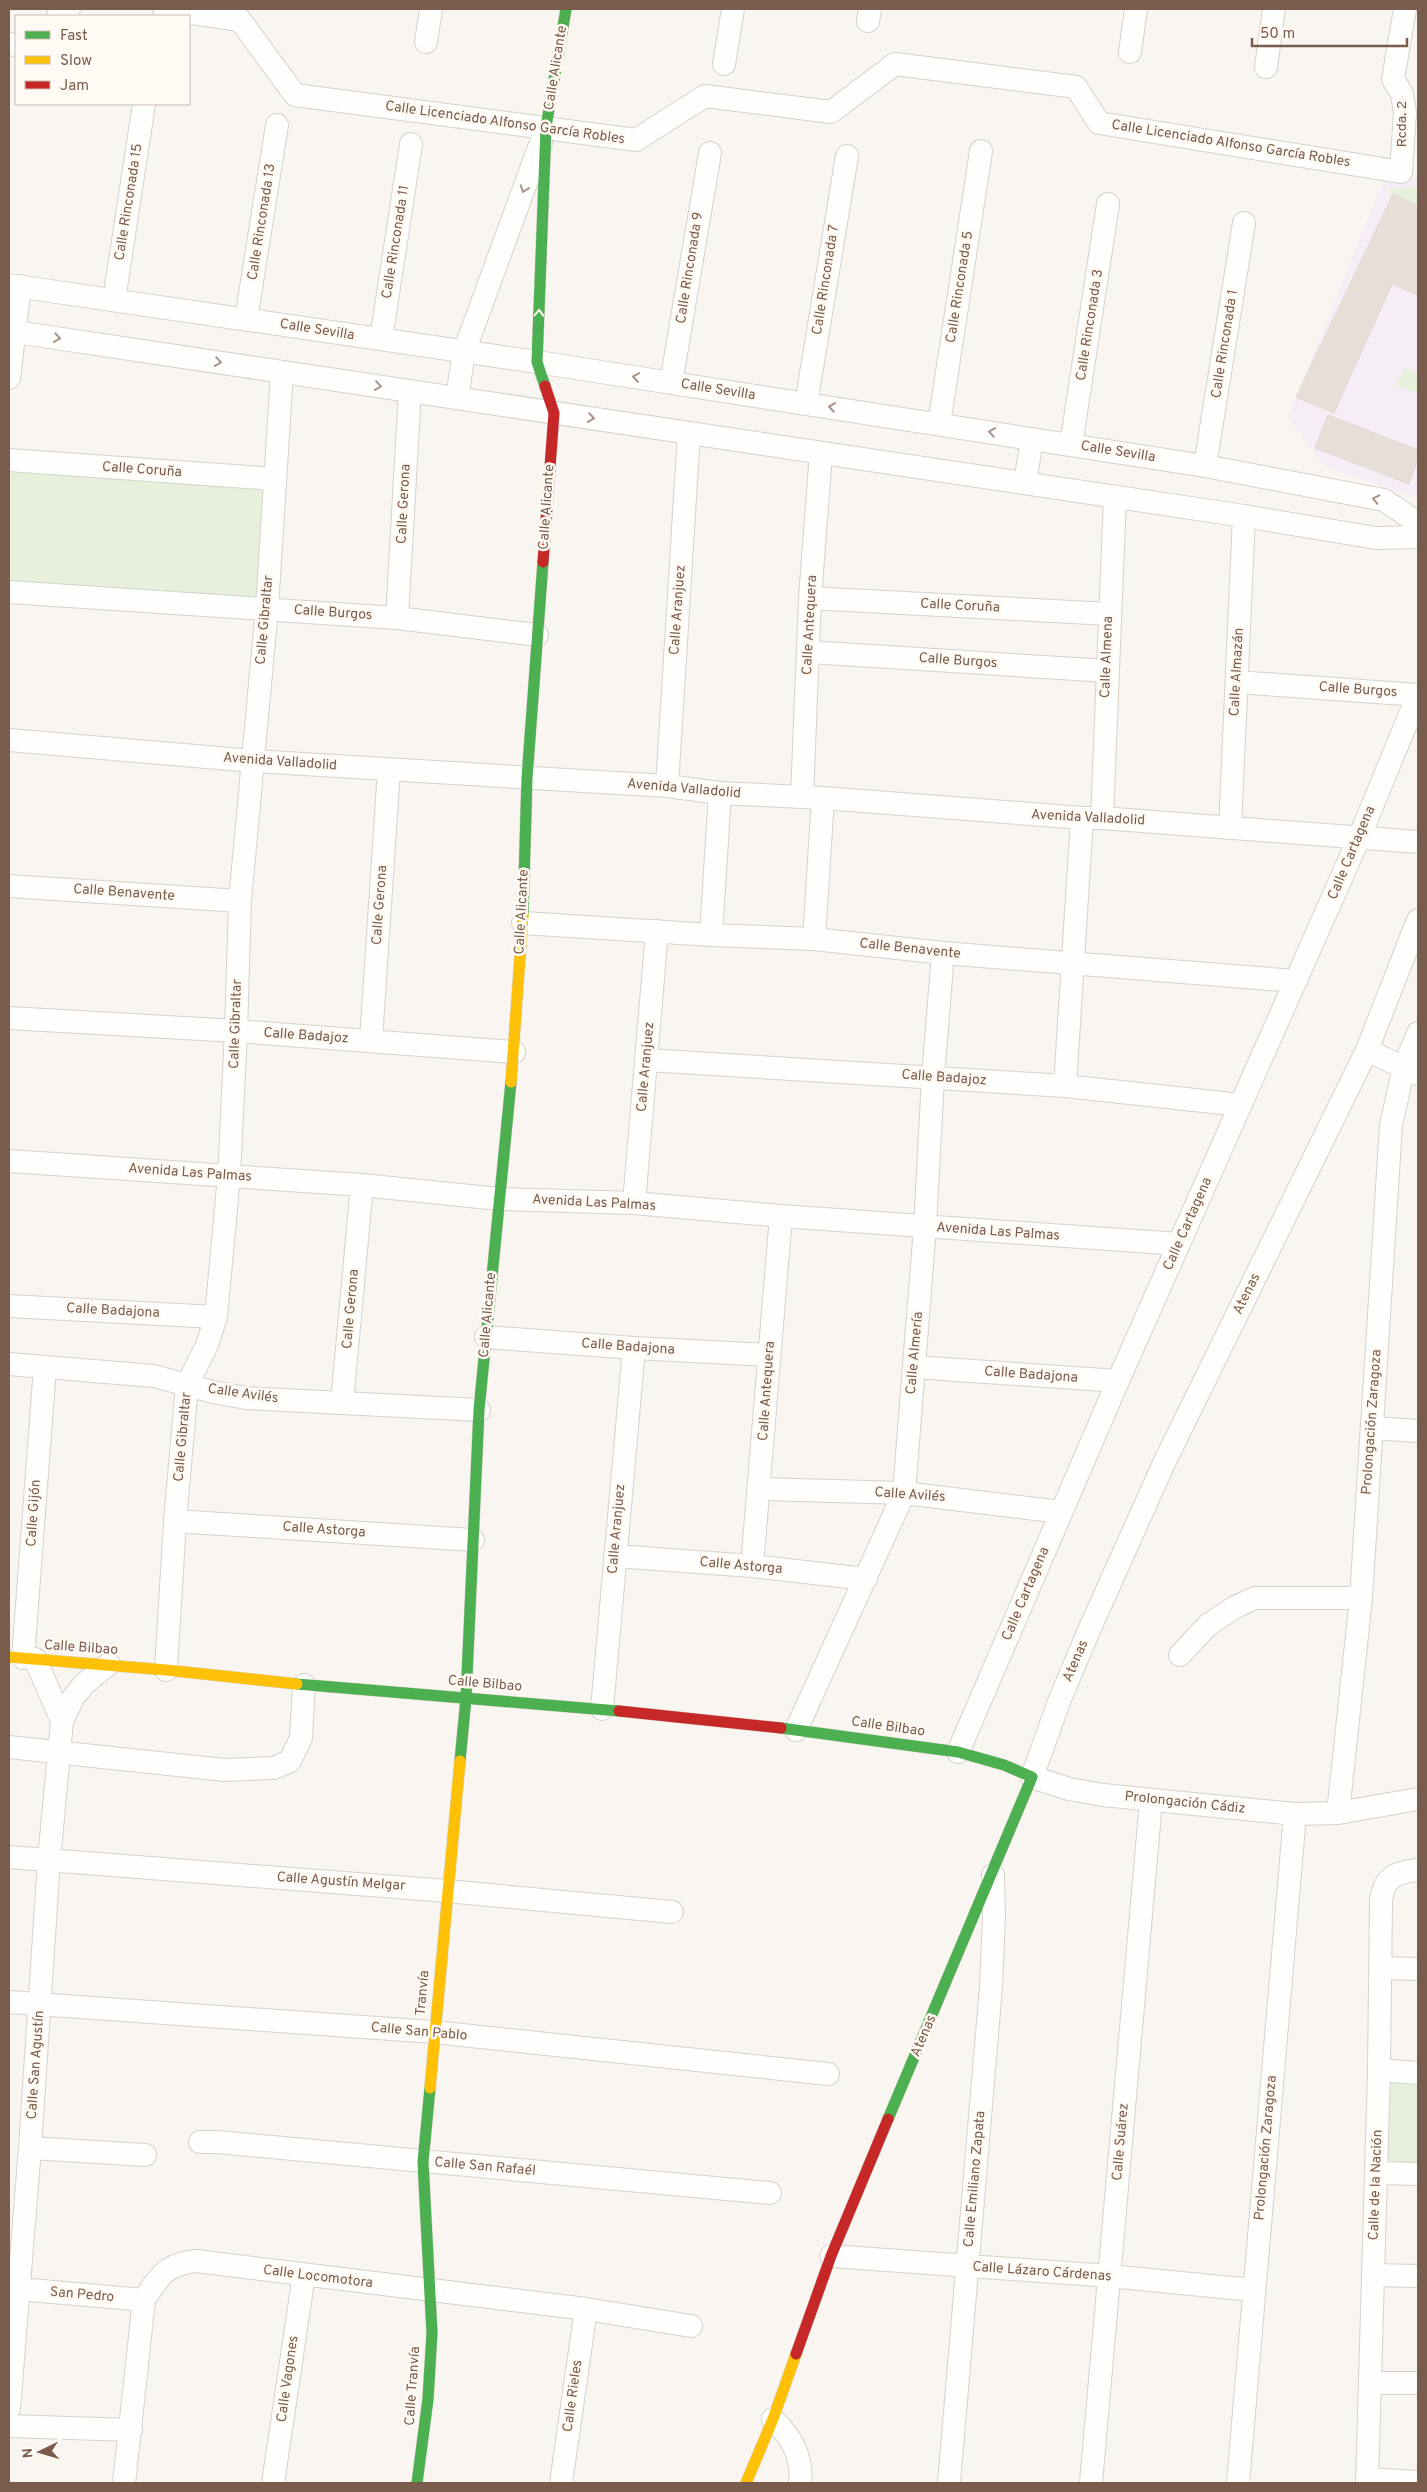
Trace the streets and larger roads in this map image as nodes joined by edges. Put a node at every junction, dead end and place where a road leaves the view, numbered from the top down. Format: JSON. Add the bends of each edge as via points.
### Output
{"nodes":[{"id":1,"x":164,"y":9,"type":"edge"},
{"id":2,"x":432,"y":9,"type":"edge"},
{"id":3,"x":566,"y":9,"type":"edge"},
{"id":4,"x":733,"y":9,"type":"edge"},
{"id":5,"x":1136,"y":9,"type":"edge"},
{"id":6,"x":1274,"y":9,"type":"edge"},
{"id":7,"x":1409,"y":12,"type":"edge"},
{"id":8,"x":426,"y":42,"type":"dead end"},
{"id":9,"x":1130,"y":52,"type":"dead end"},
{"id":10,"x":724,"y":64,"type":"dead end"},
{"id":11,"x":1266,"y":68,"type":"dead end"},
{"id":12,"x":144,"y":105,"type":"edge"},
{"id":13,"x":277,"y":125,"type":"dead end"},
{"id":14,"x":546,"y":127,"type":"junction"},
{"id":15,"x":411,"y":144,"type":"dead end"},
{"id":16,"x":980,"y":151,"type":"dead end"},
{"id":17,"x":710,"y":153,"type":"dead end"},
{"id":18,"x":847,"y":156,"type":"dead end"},
{"id":19,"x":1401,"y":172,"type":"joint"},
{"id":20,"x":1108,"y":204,"type":"dead end"},
{"id":21,"x":1244,"y":223,"type":"dead end"},
{"id":22,"x":14,"y":286,"type":"edge"},
{"id":23,"x":114,"y":300,"type":"junction"},
{"id":24,"x":246,"y":319,"type":"junction"},
{"id":25,"x":11,"y":331,"type":"edge"},
{"id":26,"x":381,"y":340,"type":"junction"},
{"id":27,"x":464,"y":352,"type":"junction"},
{"id":28,"x":537,"y":362,"type":"junction"},
{"id":29,"x":282,"y":372,"type":"junction"},
{"id":30,"x":9,"y":378,"type":"edge"},
{"id":31,"x":671,"y":382,"type":"junction"},
{"id":32,"x":410,"y":391,"type":"junction"},
{"id":33,"x":457,"y":398,"type":"junction"},
{"id":34,"x":806,"y":404,"type":"junction"},
{"id":35,"x":554,"y":413,"type":"junction"},
{"id":36,"x":939,"y":424,"type":"junction"},
{"id":37,"x":689,"y":433,"type":"junction"},
{"id":38,"x":1032,"y":438,"type":"junction"},
{"id":39,"x":1071,"y":445,"type":"junction"},
{"id":40,"x":821,"y":453,"type":"junction"},
{"id":41,"x":9,"y":460,"type":"edge"},
{"id":42,"x":1205,"y":466,"type":"junction"},
{"id":43,"x":275,"y":479,"type":"junction"},
{"id":44,"x":1025,"y":483,"type":"junction"},
{"id":45,"x":1115,"y":497,"type":"junction"},
{"id":46,"x":1244,"y":516,"type":"junction"},
{"id":47,"x":1418,"y":523,"type":"edge"},
{"id":48,"x":1418,"y":537,"type":"edge"},
{"id":49,"x":9,"y":592,"type":"edge"},
{"id":50,"x":810,"y":598,"type":"junction"},
{"id":51,"x":267,"y":608,"type":"junction"},
{"id":52,"x":1109,"y":614,"type":"junction"},
{"id":53,"x":397,"y":618,"type":"junction"},
{"id":54,"x":537,"y":635,"type":"junction"},
{"id":55,"x":809,"y":652,"type":"junction"},
{"id":56,"x":1107,"y":671,"type":"junction"},
{"id":57,"x":1237,"y":682,"type":"junction"},
{"id":58,"x":1418,"y":695,"type":"edge"},
{"id":59,"x":9,"y":740,"type":"edge"},
{"id":60,"x":253,"y":761,"type":"junction"},
{"id":61,"x":389,"y":770,"type":"junction"},
{"id":62,"x":527,"y":778,"type":"junction"},
{"id":63,"x":667,"y":786,"type":"junction"},
{"id":64,"x":720,"y":793,"type":"junction"},
{"id":65,"x":812,"y":798,"type":"junction"},
{"id":66,"x":1092,"y":818,"type":"junction"},
{"id":67,"x":1230,"y":828,"type":"junction"},
{"id":68,"x":1359,"y":838,"type":"junction"},
{"id":69,"x":1418,"y":842,"type":"edge"},
{"id":70,"x":9,"y":886,"type":"edge"},
{"id":71,"x":240,"y":901,"type":"junction"},
{"id":72,"x":1418,"y":920,"type":"edge"},
{"id":73,"x":523,"y":923,"type":"junction"},
{"id":74,"x":657,"y":931,"type":"junction"},
{"id":75,"x":711,"y":935,"type":"junction"},
{"id":76,"x":814,"y":939,"type":"junction"},
{"id":77,"x":943,"y":953,"type":"junction"},
{"id":78,"x":1072,"y":962,"type":"junction"},
{"id":79,"x":1296,"y":981,"type":"junction"},
{"id":80,"x":9,"y":1018,"type":"edge"},
{"id":81,"x":236,"y":1031,"type":"junction"},
{"id":82,"x":1418,"y":1034,"type":"edge"},
{"id":83,"x":371,"y":1040,"type":"junction"},
{"id":84,"x":1367,"y":1050,"type":"junction"},
{"id":85,"x":514,"y":1052,"type":"junction"},
{"id":86,"x":647,"y":1060,"type":"junction"},
{"id":87,"x":1411,"y":1071,"type":"edge"},
{"id":88,"x":932,"y":1077,"type":"junction"},
{"id":89,"x":1065,"y":1086,"type":"junction"},
{"id":90,"x":1241,"y":1105,"type":"junction"},
{"id":91,"x":9,"y":1161,"type":"edge"},
{"id":92,"x":229,"y":1176,"type":"junction"},
{"id":93,"x":362,"y":1185,"type":"junction"},
{"id":94,"x":499,"y":1199,"type":"junction"},
{"id":95,"x":634,"y":1203,"type":"junction"},
{"id":96,"x":781,"y":1216,"type":"junction"},
{"id":97,"x":925,"y":1227,"type":"junction"},
{"id":98,"x":1179,"y":1244,"type":"junction"},
{"id":99,"x":9,"y":1306,"type":"edge"},
{"id":100,"x":216,"y":1317,"type":"junction"},
{"id":101,"x":486,"y":1337,"type":"junction"},
{"id":102,"x":634,"y":1348,"type":"junction"},
{"id":103,"x":769,"y":1355,"type":"junction"},
{"id":104,"x":9,"y":1364,"type":"edge"},
{"id":105,"x":45,"y":1367,"type":"junction"},
{"id":106,"x":914,"y":1367,"type":"junction"},
{"id":107,"x":1118,"y":1381,"type":"junction"},
{"id":108,"x":187,"y":1385,"type":"junction"},
{"id":109,"x":342,"y":1403,"type":"junction"},
{"id":110,"x":479,"y":1410,"type":"junction"},
{"id":111,"x":1372,"y":1428,"type":"junction"},
{"id":112,"x":1418,"y":1431,"type":"edge"},
{"id":113,"x":759,"y":1488,"type":"junction"},
{"id":114,"x":904,"y":1493,"type":"junction"},
{"id":115,"x":1061,"y":1512,"type":"junction"},
{"id":116,"x":175,"y":1521,"type":"junction"},
{"id":117,"x":473,"y":1540,"type":"junction"},
{"id":118,"x":615,"y":1556,"type":"junction"},
{"id":119,"x":752,"y":1566,"type":"junction"},
{"id":120,"x":866,"y":1580,"type":"junction"},
{"id":121,"x":1361,"y":1598,"type":"junction"},
{"id":122,"x":1180,"y":1655,"type":"dead end"},
{"id":123,"x":22,"y":1658,"type":"edge"},
{"id":124,"x":109,"y":1664,"type":"junction"},
{"id":125,"x":166,"y":1670,"type":"junction"},
{"id":126,"x":304,"y":1685,"type":"junction"},
{"id":127,"x":466,"y":1698,"type":"junction"},
{"id":128,"x":602,"y":1709,"type":"junction"},
{"id":129,"x":62,"y":1721,"type":"junction"},
{"id":130,"x":796,"y":1730,"type":"junction"},
{"id":131,"x":9,"y":1747,"type":"edge"},
{"id":132,"x":60,"y":1752,"type":"junction"},
{"id":133,"x":958,"y":1752,"type":"junction"},
{"id":134,"x":1032,"y":1777,"type":"junction"},
{"id":135,"x":1418,"y":1799,"type":"edge"},
{"id":136,"x":1151,"y":1801,"type":"junction"},
{"id":137,"x":1338,"y":1813,"type":"junction"},
{"id":138,"x":1295,"y":1814,"type":"junction"},
{"id":139,"x":9,"y":1857,"type":"edge"},
{"id":140,"x":49,"y":1860,"type":"junction"},
{"id":141,"x":1418,"y":1870,"type":"edge"},
{"id":142,"x":993,"y":1874,"type":"junction"},
{"id":143,"x":447,"y":1891,"type":"junction"},
{"id":144,"x":672,"y":1912,"type":"dead end"},
{"id":145,"x":1381,"y":1968,"type":"junction"},
{"id":146,"x":1418,"y":1969,"type":"edge"},
{"id":147,"x":9,"y":2002,"type":"edge"},
{"id":148,"x":39,"y":2004,"type":"junction"},
{"id":149,"x":434,"y":2032,"type":"junction"},
{"id":150,"x":1379,"y":2070,"type":"junction"},
{"id":151,"x":1418,"y":2073,"type":"edge"},
{"id":152,"x":828,"y":2074,"type":"dead end"},
{"id":153,"x":200,"y":2142,"type":"dead end"},
{"id":154,"x":30,"y":2148,"type":"junction"},
{"id":155,"x":145,"y":2155,"type":"dead end"},
{"id":156,"x":423,"y":2162,"type":"junction"},
{"id":157,"x":1377,"y":2173,"type":"junction"},
{"id":158,"x":1418,"y":2174,"type":"edge"},
{"id":159,"x":770,"y":2193,"type":"dead end"},
{"id":160,"x":831,"y":2256,"type":"junction"},
{"id":161,"x":15,"y":2259,"type":"edge"},
{"id":162,"x":968,"y":2267,"type":"junction"},
{"id":163,"x":304,"y":2275,"type":"junction"},
{"id":164,"x":1374,"y":2275,"type":"junction"},
{"id":165,"x":1109,"y":2276,"type":"junction"},
{"id":166,"x":1418,"y":2276,"type":"edge"},
{"id":167,"x":19,"y":2289,"type":"junction"},
{"id":168,"x":1254,"y":2290,"type":"junction"},
{"id":169,"x":431,"y":2291,"type":"junction"},
{"id":170,"x":144,"y":2300,"type":"junction"},
{"id":171,"x":586,"y":2309,"type":"junction"},
{"id":172,"x":691,"y":2326,"type":"dead end"},
{"id":173,"x":1370,"y":2383,"type":"junction"},
{"id":174,"x":1418,"y":2384,"type":"edge"},
{"id":175,"x":9,"y":2408,"type":"edge"},
{"id":176,"x":773,"y":2419,"type":"junction"},
{"id":177,"x":9,"y":2426,"type":"edge"},
{"id":178,"x":131,"y":2430,"type":"junction"},
{"id":179,"x":1367,"y":2481,"type":"edge"},
{"id":180,"x":1418,"y":2482,"type":"edge"},
{"id":181,"x":124,"y":2483,"type":"edge"},
{"id":182,"x":273,"y":2483,"type":"edge"},
{"id":183,"x":417,"y":2483,"type":"edge"},
{"id":184,"x":561,"y":2483,"type":"edge"},
{"id":185,"x":746,"y":2483,"type":"edge"},
{"id":186,"x":800,"y":2483,"type":"edge"},
{"id":187,"x":949,"y":2483,"type":"edge"},
{"id":188,"x":1091,"y":2483,"type":"edge"},
{"id":189,"x":1238,"y":2483,"type":"edge"}],
"edges":[{"from":1,"to":14,"type":"street","name":"Calle Licenciado Alfonso García Robles","via":[[240,20],[296,95]]},
{"from":2,"to":8,"type":"street"},
{"from":3,"to":14,"type":"street","name":"Calle Alicante"},
{"from":4,"to":10,"type":"street"},
{"from":5,"to":9,"type":"street"},
{"from":6,"to":11,"type":"street"},
{"from":7,"to":19,"type":"street","name":"Rcda. 2","via":[[1393,79],[1402,94],[1404,113]]},
{"from":12,"to":23,"type":"street","name":"Calle Rinconada 15"},
{"from":13,"to":24,"type":"street","name":"Calle Rinconada 13"},
{"from":14,"to":19,"type":"street","name":"Calle Licenciado Alfonso García Robles","via":[[636,140],[705,96],[831,112],[895,64],[1076,87],[1099,123]]},
{"from":14,"to":27,"type":"street","name":"Calle Alicante","one_way":true},
{"from":28,"to":14,"type":"street","name":"Calle Alicante","one_way":true},
{"from":15,"to":26,"type":"street","name":"Calle Rinconada 11"},
{"from":16,"to":36,"type":"street","name":"Calle Rinconada 5"},
{"from":17,"to":31,"type":"street","name":"Calle Rinconada 9"},
{"from":18,"to":34,"type":"street","name":"Calle Rinconada 7"},
{"from":20,"to":39,"type":"street","name":"Calle Rinconada 3"},
{"from":21,"to":42,"type":"street","name":"Calle Rinconada 1"},
{"from":22,"to":23,"type":"street","name":"Calle Sevilla"},
{"from":22,"to":25,"type":"street"},
{"from":23,"to":24,"type":"street","name":"Calle Sevilla"},
{"from":24,"to":26,"type":"street","name":"Calle Sevilla"},
{"from":25,"to":29,"type":"street","one_way":true},
{"from":25,"to":30,"type":"street"},
{"from":26,"to":27,"type":"street","name":"Calle Sevilla"},
{"from":27,"to":28,"type":"street","name":"Calle Sevilla"},
{"from":27,"to":33,"type":"street","name":"Calle Alicante"},
{"from":31,"to":28,"type":"street","name":"Calle Sevilla","one_way":true},
{"from":28,"to":35,"type":"street","name":"Calle Alicante"},
{"from":29,"to":32,"type":"street","one_way":true},
{"from":29,"to":43,"type":"street","name":"Calle Gibraltar"},
{"from":31,"to":34,"type":"street","name":"Calle Sevilla"},
{"from":32,"to":33,"type":"street"},
{"from":32,"to":53,"type":"street","name":"Calle Gerona"},
{"from":33,"to":35,"type":"street"},
{"from":36,"to":34,"type":"street","name":"Calle Sevilla","one_way":true},
{"from":35,"to":37,"type":"street","one_way":true},
{"from":35,"to":54,"type":"street","name":"Calle Alicante"},
{"from":38,"to":36,"type":"street","name":"Calle Sevilla","one_way":true},
{"from":37,"to":40,"type":"street"},
{"from":37,"to":63,"type":"street","name":"Calle Aranjuez"},
{"from":38,"to":39,"type":"street","name":"Calle Sevilla"},
{"from":38,"to":44,"type":"street"},
{"from":39,"to":42,"type":"street","name":"Calle Sevilla"},
{"from":40,"to":44,"type":"street"},
{"from":40,"to":50,"type":"street","name":"Calle Antequera"},
{"from":41,"to":43,"type":"street","name":"Calle Coruña"},
{"from":47,"to":42,"type":"street","name":"Calle Sevilla","one_way":true,"via":[[1384,500]]},
{"from":43,"to":51,"type":"street","name":"Calle Gibraltar"},
{"from":44,"to":45,"type":"street"},
{"from":45,"to":46,"type":"street"},
{"from":45,"to":52,"type":"street","name":"Calle Almena"},
{"from":46,"to":48,"type":"street","via":[[1376,538]]},
{"from":46,"to":57,"type":"street","name":"Calle Almazán"},
{"from":49,"to":51,"type":"street","name":"Calle Burgos"},
{"from":50,"to":52,"type":"street","name":"Calle Coruña"},
{"from":50,"to":55,"type":"street","name":"Calle Antequera"},
{"from":51,"to":53,"type":"street","name":"Calle Burgos"},
{"from":51,"to":60,"type":"street","name":"Calle Gibraltar"},
{"from":52,"to":56,"type":"street","name":"Calle Almena"},
{"from":53,"to":54,"type":"street","name":"Calle Burgos"},
{"from":54,"to":62,"type":"street","name":"Calle Alicante"},
{"from":55,"to":56,"type":"street","name":"Calle Burgos"},
{"from":55,"to":65,"type":"street","name":"Calle Antequera"},
{"from":56,"to":66,"type":"street","name":"Calle Almena"},
{"from":57,"to":58,"type":"street","name":"Calle Burgos"},
{"from":57,"to":67,"type":"street","name":"Calle Almazán"},
{"from":58,"to":68,"type":"street","name":"Calle Cartagena"},
{"from":59,"to":60,"type":"street","name":"Avenida Valladolid"},
{"from":60,"to":61,"type":"street","name":"Avenida Valladolid"},
{"from":60,"to":71,"type":"street","name":"Calle Gibraltar"},
{"from":61,"to":62,"type":"street","name":"Avenida Valladolid"},
{"from":61,"to":83,"type":"street","name":"Calle Gerona"},
{"from":62,"to":63,"type":"street","name":"Avenida Valladolid"},
{"from":62,"to":73,"type":"street","name":"Calle Alicante"},
{"from":63,"to":64,"type":"street","name":"Avenida Valladolid"},
{"from":64,"to":65,"type":"street","name":"Avenida Valladolid"},
{"from":64,"to":75,"type":"street"},
{"from":65,"to":66,"type":"street","name":"Avenida Valladolid"},
{"from":65,"to":76,"type":"street","name":"Calle Antequera"},
{"from":66,"to":67,"type":"street","name":"Avenida Valladolid"},
{"from":66,"to":78,"type":"street","name":"Calle Almena"},
{"from":67,"to":68,"type":"street","name":"Avenida Valladolid"},
{"from":68,"to":69,"type":"street","name":"Avenida Valladolid"},
{"from":68,"to":79,"type":"street","name":"Calle Cartagena"},
{"from":70,"to":71,"type":"street","name":"Calle Benavente"},
{"from":71,"to":81,"type":"street","name":"Calle Gibraltar"},
{"from":72,"to":84,"type":"street","name":"Atenas"},
{"from":73,"to":74,"type":"street","name":"Calle Benavente"},
{"from":73,"to":85,"type":"street","name":"Calle Alicante"},
{"from":74,"to":75,"type":"street","name":"Calle Benavente"},
{"from":74,"to":86,"type":"street","name":"Calle Aranjuez"},
{"from":75,"to":76,"type":"street","name":"Calle Benavente"},
{"from":76,"to":77,"type":"street","name":"Calle Benavente"},
{"from":77,"to":78,"type":"street","name":"Calle Benavente"},
{"from":77,"to":88,"type":"street","name":"Calle Almería"},
{"from":78,"to":79,"type":"street","name":"Calle Benavente"},
{"from":78,"to":89,"type":"street","name":"Calle Almena"},
{"from":79,"to":90,"type":"street","name":"Calle Cartagena"},
{"from":80,"to":81,"type":"street","name":"Calle Badajoz"},
{"from":81,"to":83,"type":"street","name":"Calle Badajoz"},
{"from":81,"to":92,"type":"street","name":"Calle Gibraltar"},
{"from":82,"to":87,"type":"street","name":"Prolongación Zaragoza"},
{"from":83,"to":85,"type":"street","name":"Calle Badajoz"},
{"from":84,"to":87,"type":"street"},
{"from":84,"to":134,"type":"street","name":"Atenas","via":[[1165,1462],[1090,1628]]},
{"from":85,"to":94,"type":"street","name":"Calle Alicante"},
{"from":86,"to":88,"type":"street","name":"Calle Badajoz"},
{"from":86,"to":95,"type":"street","name":"Calle Aranjuez"},
{"from":87,"to":111,"type":"street","name":"Prolongación Zaragoza","via":[[1392,1125]]},
{"from":88,"to":89,"type":"street","name":"Calle Badajoz"},
{"from":88,"to":97,"type":"street","name":"Calle Almería"},
{"from":89,"to":90,"type":"street","name":"Calle Badajoz"},
{"from":90,"to":98,"type":"street","name":"Calle Cartagena"},
{"from":91,"to":92,"type":"street","name":"Avenida Las Palmas"},
{"from":92,"to":93,"type":"street","name":"Avenida Las Palmas"},
{"from":92,"to":100,"type":"street","name":"Calle Gibraltar"},
{"from":93,"to":94,"type":"street","name":"Avenida Las Palmas"},
{"from":93,"to":109,"type":"street","name":"Calle Gerona"},
{"from":94,"to":95,"type":"street","name":"Avenida Las Palmas"},
{"from":94,"to":101,"type":"street","name":"Calle Alicante"},
{"from":95,"to":96,"type":"street","name":"Avenida Las Palmas"},
{"from":96,"to":97,"type":"street","name":"Avenida Las Palmas"},
{"from":96,"to":103,"type":"street","name":"Calle Antequera"},
{"from":97,"to":98,"type":"street","name":"Avenida Las Palmas"},
{"from":97,"to":106,"type":"street","name":"Calle Almería"},
{"from":98,"to":107,"type":"street","name":"Calle Cartagena"},
{"from":99,"to":100,"type":"street","name":"Calle Badajona"},
{"from":100,"to":108,"type":"street","name":"Calle Gibraltar","via":[[207,1346]]},
{"from":101,"to":102,"type":"street","name":"Calle Badajona"},
{"from":101,"to":110,"type":"street","name":"Calle Alicante"},
{"from":102,"to":103,"type":"street","name":"Calle Badajona"},
{"from":102,"to":118,"type":"street","name":"Calle Aranjuez"},
{"from":103,"to":113,"type":"street","name":"Calle Antequera"},
{"from":104,"to":105,"type":"street","name":"Calle Avilés"},
{"from":105,"to":108,"type":"street","name":"Calle Avilés","via":[[154,1376]]},
{"from":105,"to":123,"type":"street","name":"Calle Gijón"},
{"from":106,"to":107,"type":"street","name":"Calle Badajona"},
{"from":106,"to":114,"type":"street","name":"Calle Almería"},
{"from":107,"to":115,"type":"street","name":"Calle Cartagena"},
{"from":108,"to":109,"type":"street","name":"Calle Avilés","via":[[246,1398]]},
{"from":108,"to":116,"type":"street","name":"Calle Gibraltar"},
{"from":109,"to":110,"type":"street","name":"Calle Avilés"},
{"from":110,"to":117,"type":"street","name":"Calle Alicante"},
{"from":111,"to":112,"type":"street"},
{"from":111,"to":121,"type":"street","name":"Prolongación Zaragoza"},
{"from":113,"to":114,"type":"street","name":"Calle Avilés"},
{"from":113,"to":119,"type":"street","name":"Calle Antequera"},
{"from":114,"to":115,"type":"street","name":"Calle Avilés"},
{"from":114,"to":120,"type":"street","name":"Calle Almería"},
{"from":115,"to":133,"type":"street","name":"Calle Cartagena"},
{"from":116,"to":117,"type":"street","name":"Calle Astorga"},
{"from":116,"to":125,"type":"street","name":"Calle Gibraltar"},
{"from":117,"to":127,"type":"street","name":"Calle Alicante"},
{"from":118,"to":119,"type":"street","name":"Calle Astorga"},
{"from":118,"to":128,"type":"street","name":"Calle Aranjuez"},
{"from":119,"to":120,"type":"street","name":"Calle Astorga"},
{"from":120,"to":130,"type":"street","name":"Calle Almería"},
{"from":121,"to":122,"type":"street","via":[[1255,1598],[1234,1607],[1208,1625]]},
{"from":121,"to":137,"type":"street","name":"Prolongación Zaragoza"},
{"from":123,"to":124,"type":"street","name":"Calle Bilbao"},
{"from":123,"to":129,"type":"street","name":"Calle San Agustín"},
{"from":124,"to":125,"type":"street","name":"Calle Bilbao"},
{"from":124,"to":129,"type":"street","name":"Calle San Agustín","via":[[84,1684]]},
{"from":125,"to":126,"type":"street","name":"Calle Bilbao"},
{"from":126,"to":127,"type":"street","name":"Calle Bilbao"},
{"from":126,"to":132,"type":"street","via":[[301,1738],[290,1761],[274,1768],[224,1770]]},
{"from":127,"to":128,"type":"street","name":"Calle Bilbao"},
{"from":127,"to":143,"type":"street","name":"Tranvía"},
{"from":128,"to":130,"type":"street","name":"Calle Bilbao"},
{"from":129,"to":132,"type":"street","name":"Calle San Agustín"},
{"from":130,"to":133,"type":"street","name":"Calle Bilbao"},
{"from":131,"to":132,"type":"street"},
{"from":132,"to":140,"type":"street","name":"Calle San Agustín"},
{"from":133,"to":134,"type":"street","name":"Prolongación Cádiz"},
{"from":134,"to":136,"type":"street","name":"Prolongación Cádiz","via":[[1069,1789]]},
{"from":134,"to":142,"type":"street","name":"Atenas"},
{"from":135,"to":137,"type":"street","name":"Prolongación Cádiz"},
{"from":136,"to":138,"type":"street","name":"Prolongación Cádiz"},
{"from":136,"to":165,"type":"street","name":"Calle Suárez"},
{"from":137,"to":138,"type":"street","name":"Prolongación Cádiz"},
{"from":138,"to":168,"type":"street","name":"Prolongación Zaragoza"},
{"from":139,"to":140,"type":"street","name":"Calle Agustín Melgar"},
{"from":140,"to":143,"type":"street","name":"Calle Agustín Melgar"},
{"from":140,"to":148,"type":"street","name":"Calle San Agustín"},
{"from":141,"to":145,"type":"street","name":"Calle de la Nación","via":[[1396,1875],[1383,1888]]},
{"from":142,"to":160,"type":"street","name":"Atenas"},
{"from":142,"to":162,"type":"street","name":"Calle Emiliano Zapata","via":[[991,1987]]},
{"from":143,"to":144,"type":"street","name":"Calle Agustín Melgar"},
{"from":143,"to":149,"type":"street","name":"Tranvía"},
{"from":145,"to":146,"type":"street"},
{"from":145,"to":150,"type":"street","name":"Calle de la Nación"},
{"from":147,"to":148,"type":"street","name":"Calle San Pablo"},
{"from":148,"to":149,"type":"street","name":"Calle San Pablo"},
{"from":148,"to":154,"type":"street","name":"Calle San Agustín"},
{"from":149,"to":152,"type":"street","name":"Calle San Pablo"},
{"from":149,"to":156,"type":"street","name":"Tranvía"},
{"from":150,"to":151,"type":"street"},
{"from":150,"to":157,"type":"street","name":"Calle de la Nación"},
{"from":153,"to":156,"type":"street","name":"Calle San Rafaél"},
{"from":154,"to":155,"type":"street"},
{"from":154,"to":161,"type":"street","name":"Calle San Agustín"},
{"from":156,"to":159,"type":"street","name":"Calle San Rafaél"},
{"from":156,"to":169,"type":"street","name":"Tranvía"},
{"from":157,"to":158,"type":"street"},
{"from":157,"to":164,"type":"street","name":"Calle de la Nación"},
{"from":160,"to":162,"type":"street","name":"Calle Lázaro Cárdenas"},
{"from":160,"to":176,"type":"street","name":"Atenas"},
{"from":161,"to":167,"type":"street","name":"Calle San Agustín"},
{"from":162,"to":165,"type":"street","name":"Calle Lázaro Cárdenas"},
{"from":162,"to":187,"type":"street","name":"Calle Emiliano Zapata"},
{"from":163,"to":169,"type":"street","name":"Calle Locomotora"},
{"from":163,"to":170,"type":"street","name":"Calle Locomotora","via":[[196,2261],[180,2263],[157,2279]]},
{"from":163,"to":182,"type":"street","name":"Calle Vagones"},
{"from":164,"to":166,"type":"street"},
{"from":164,"to":173,"type":"street","name":"Calle de la Nación"},
{"from":165,"to":168,"type":"street","name":"Calle Lázaro Cárdenas"},
{"from":165,"to":188,"type":"street","name":"Calle Suárez"},
{"from":167,"to":170,"type":"street","name":"San Pedro"},
{"from":167,"to":175,"type":"street","name":"Calle San Agustín"},
{"from":168,"to":189,"type":"street","name":"Prolongación Zaragoza"},
{"from":169,"to":171,"type":"street","name":"Calle Locomotora"},
{"from":169,"to":183,"type":"street","name":"Calle Tranvía","via":[[428,2399]]},
{"from":170,"to":178,"type":"street","name":"Calle Locomotora"},
{"from":171,"to":172,"type":"street","name":"Calle Locomotora"},
{"from":171,"to":184,"type":"street","name":"Calle Rieles"},
{"from":173,"to":174,"type":"street"},
{"from":173,"to":179,"type":"street","name":"Calle de la Nación"},
{"from":176,"to":185,"type":"street","name":"Atenas"},
{"from":176,"to":186,"type":"street","via":[[794,2445],[799,2459]]},
{"from":177,"to":178,"type":"street"},
{"from":178,"to":181,"type":"street","name":"Calle Locomotora"},
{"from":179,"to":180,"type":"street"}]}
